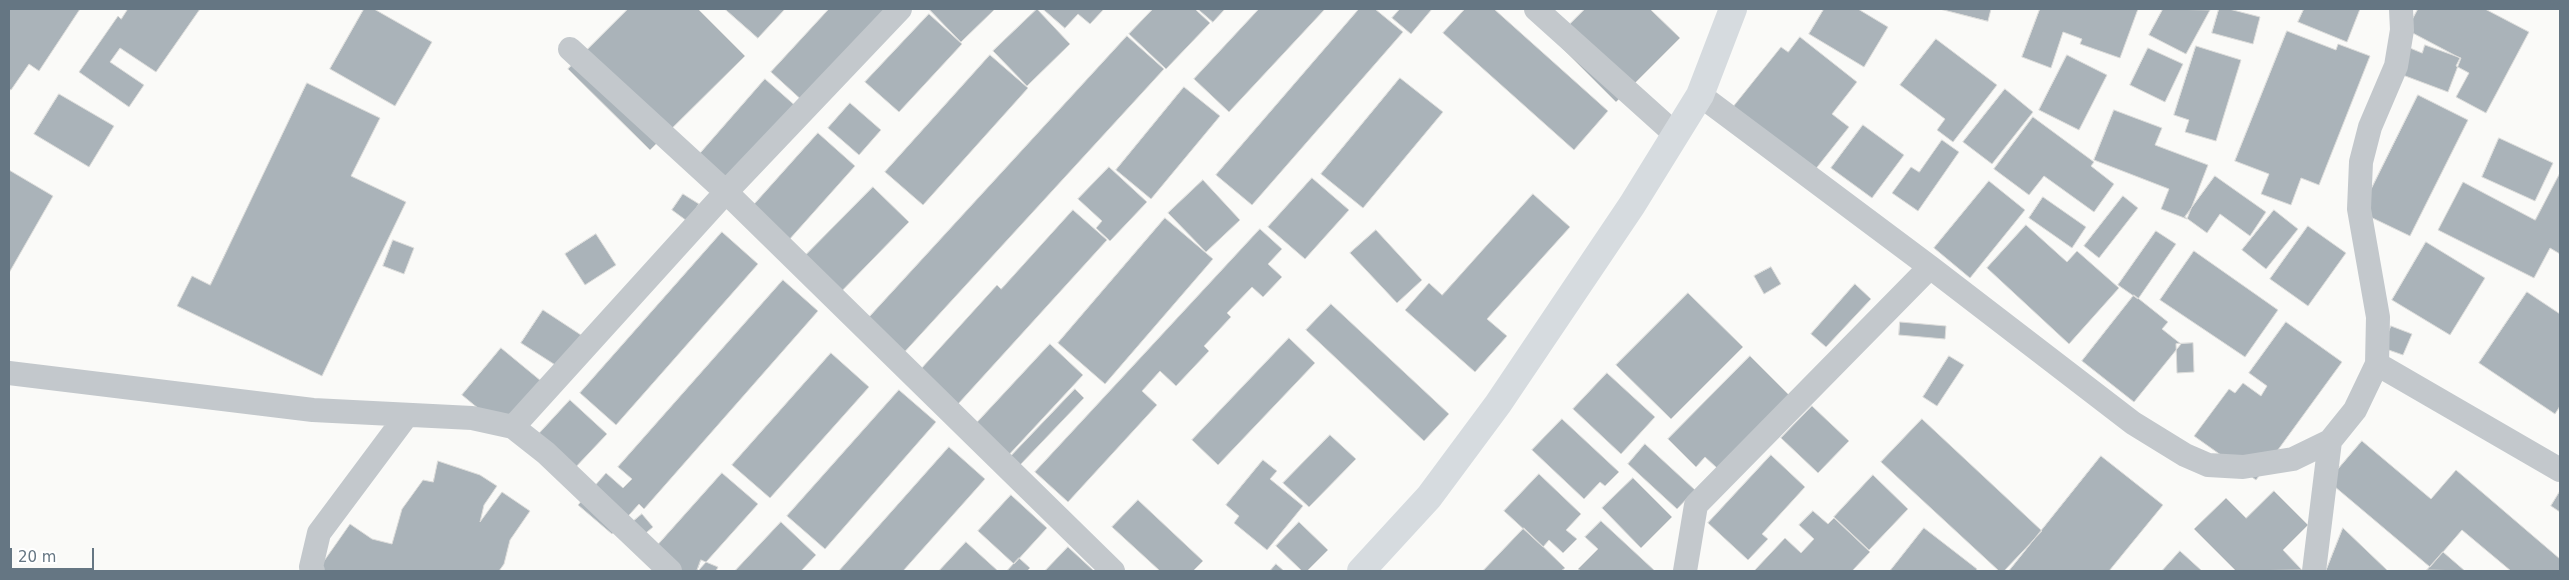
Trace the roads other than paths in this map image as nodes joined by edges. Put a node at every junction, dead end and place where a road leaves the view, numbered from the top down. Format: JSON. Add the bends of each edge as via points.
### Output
{"nodes":[{"id":1,"x":900,"y":9,"type":"edge"},
{"id":2,"x":1536,"y":9,"type":"edge"},
{"id":3,"x":1732,"y":9,"type":"edge"},
{"id":4,"x":2401,"y":9,"type":"edge"},
{"id":5,"x":570,"y":49,"type":"dead end"},
{"id":6,"x":1700,"y":95,"type":"junction"},
{"id":7,"x":1675,"y":134,"type":"junction"},
{"id":8,"x":726,"y":192,"type":"junction"},
{"id":9,"x":1930,"y":267,"type":"junction"},
{"id":10,"x":2377,"y":364,"type":"junction"},
{"id":11,"x":9,"y":373,"type":"edge"},
{"id":12,"x":407,"y":415,"type":"junction"},
{"id":13,"x":513,"y":427,"type":"junction"},
{"id":14,"x":2330,"y":440,"type":"junction"},
{"id":15,"x":2560,"y":470,"type":"edge"},
{"id":16,"x":313,"y":571,"type":"edge"},
{"id":17,"x":670,"y":571,"type":"edge"},
{"id":18,"x":1113,"y":571,"type":"edge"},
{"id":19,"x":1361,"y":571,"type":"edge"},
{"id":20,"x":1685,"y":571,"type":"edge"},
{"id":21,"x":2314,"y":571,"type":"edge"}],
"edges":[{"from":1,"to":8,"type":"street"},
{"from":2,"to":7,"type":"street"},
{"from":3,"to":6,"type":"street"},
{"from":4,"to":10,"type":"street","via":[[2402,30],[2396,66],[2370,127],[2361,162],[2359,209],[2378,317]]},
{"from":5,"to":8,"type":"street"},
{"from":6,"to":7,"type":"street"},
{"from":6,"to":9,"type":"street"},
{"from":7,"to":19,"type":"street","via":[[1632,205],[1498,404],[1429,497]]},
{"from":8,"to":13,"type":"street"},
{"from":8,"to":18,"type":"street"},
{"from":9,"to":14,"type":"street","via":[[2133,423],[2185,455],[2208,465],[2243,467],[2293,459]]},
{"from":9,"to":20,"type":"street","via":[[1696,504]]},
{"from":10,"to":14,"type":"street","via":[[2355,410]]},
{"from":10,"to":15,"type":"street"},
{"from":11,"to":12,"type":"street","via":[[313,410]]},
{"from":12,"to":13,"type":"street","via":[[472,418]]},
{"from":12,"to":16,"type":"street","via":[[320,533],[311,567]]},
{"from":13,"to":17,"type":"street","via":[[546,453]]},
{"from":14,"to":21,"type":"street"}]}
